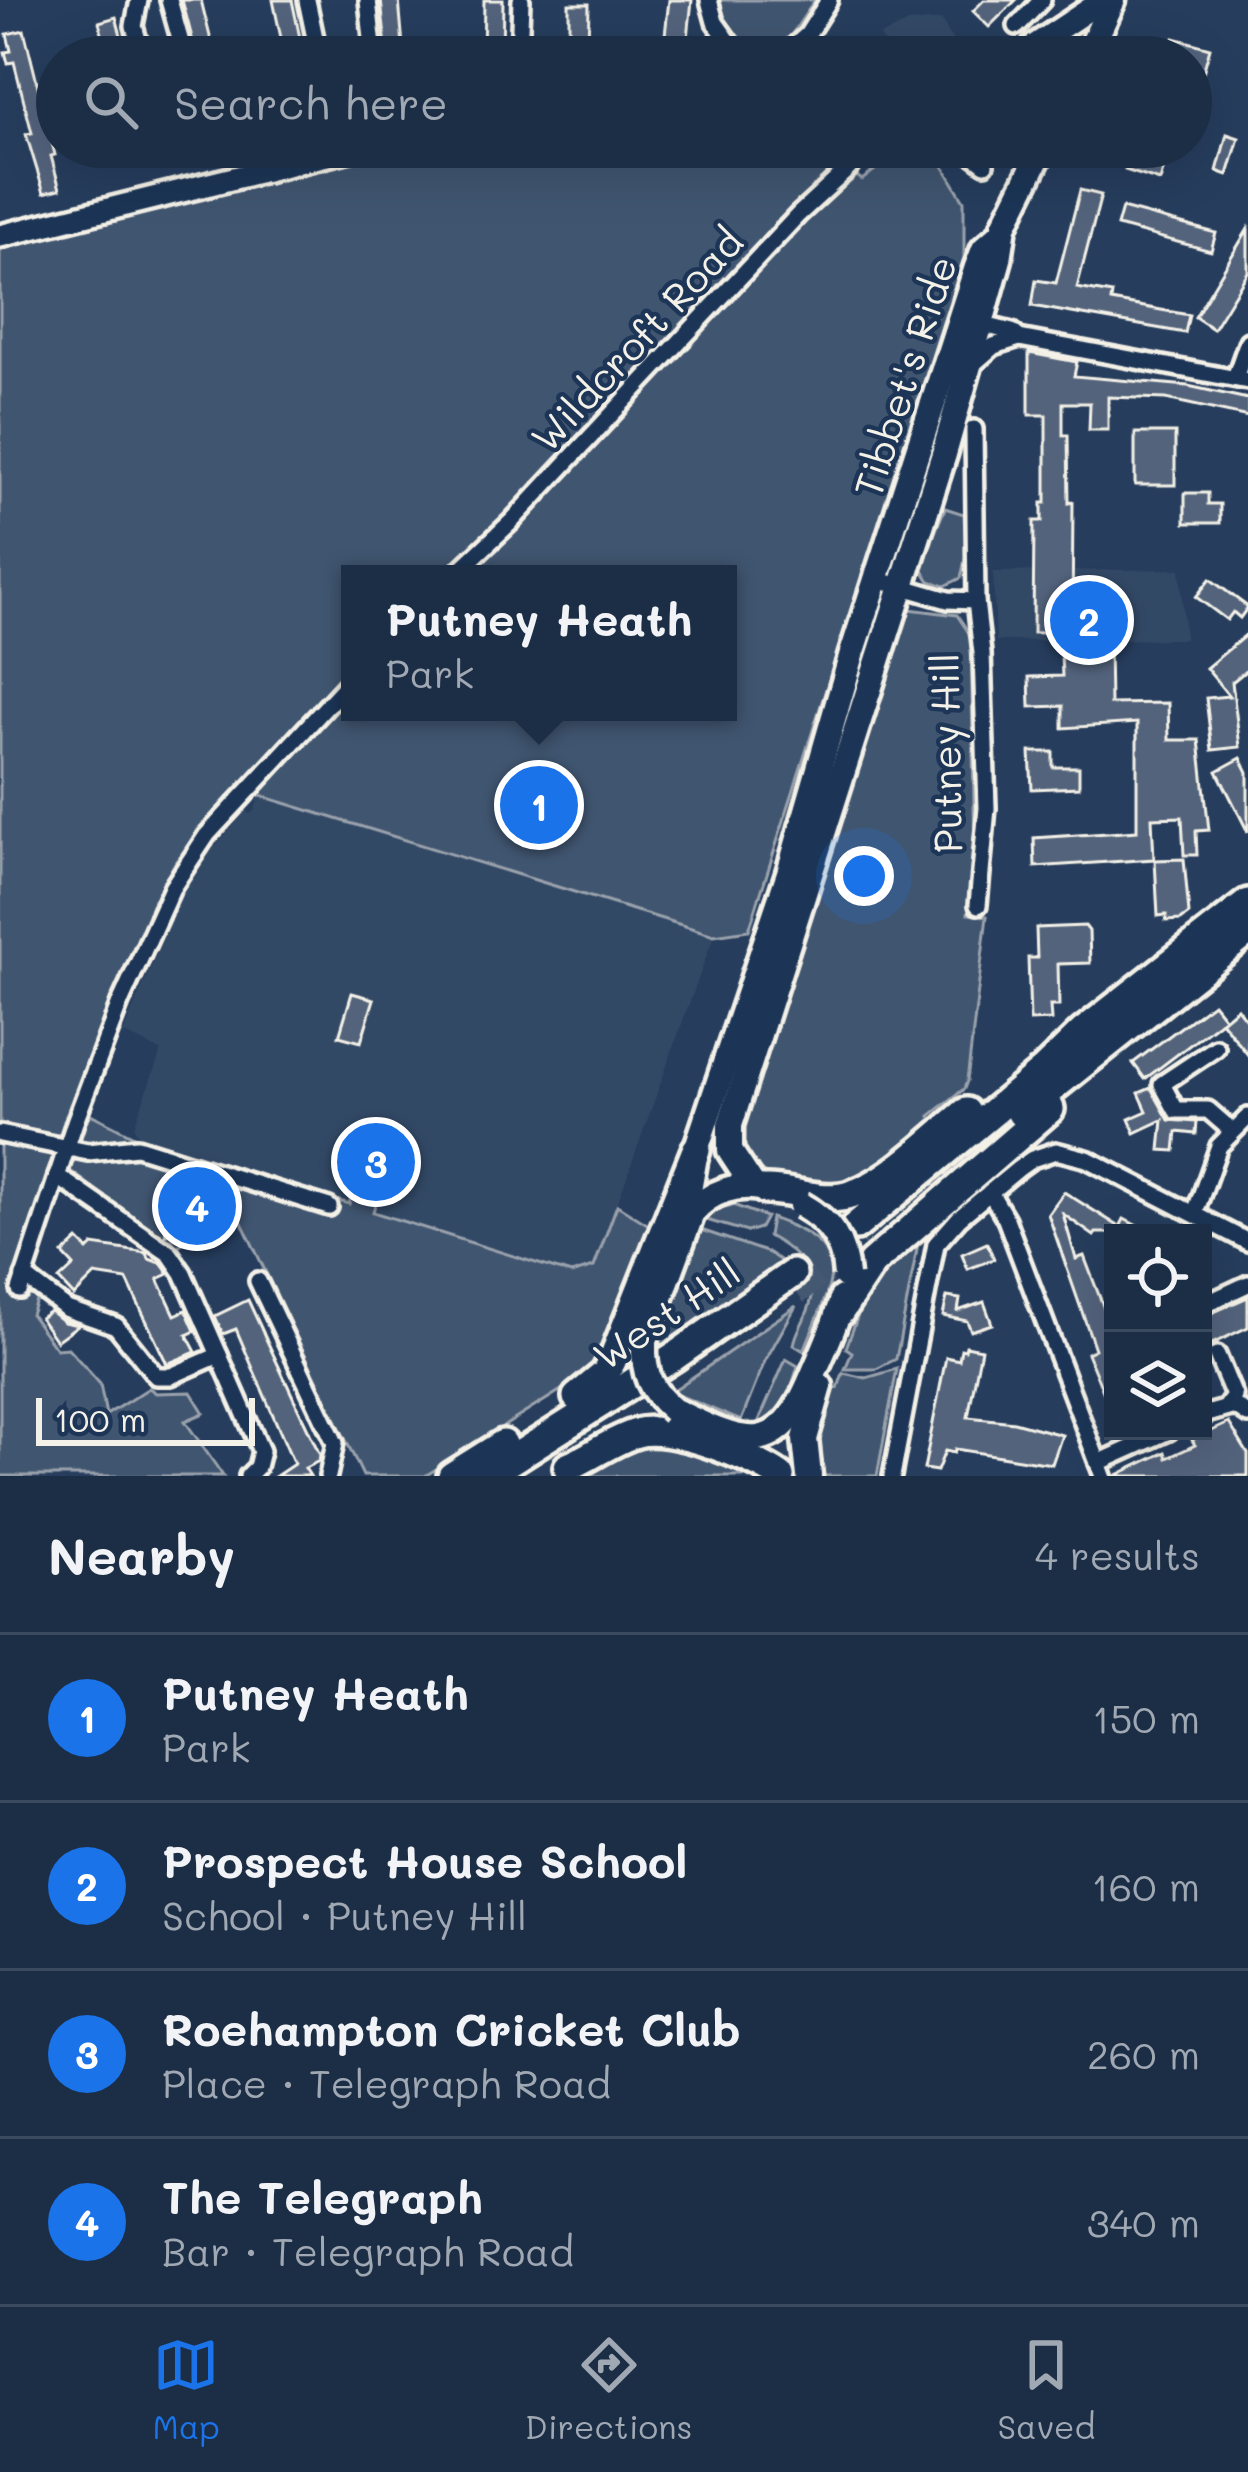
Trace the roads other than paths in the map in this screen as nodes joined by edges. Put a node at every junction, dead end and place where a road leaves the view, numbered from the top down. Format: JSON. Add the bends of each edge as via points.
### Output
{"nodes":[{"id":1,"x":139,"y":0,"type":"edge"},
{"id":2,"x":169,"y":0,"type":"edge"},
{"id":3,"x":307,"y":0,"type":"edge"},
{"id":4,"x":368,"y":0,"type":"edge"},
{"id":5,"x":520,"y":0,"type":"edge"},
{"id":6,"x":710,"y":0,"type":"edge"},
{"id":7,"x":829,"y":0,"type":"edge"},
{"id":8,"x":1042,"y":0,"type":"edge"},
{"id":9,"x":1103,"y":0,"type":"edge"},
{"id":10,"x":1113,"y":0,"type":"edge"},
{"id":11,"x":1017,"y":26,"type":"dead end"},
{"id":12,"x":137,"y":36,"type":"edge"},
{"id":13,"x":179,"y":36,"type":"edge"},
{"id":14,"x":315,"y":36,"type":"edge"},
{"id":15,"x":372,"y":36,"type":"edge"},
{"id":16,"x":519,"y":36,"type":"edge"},
{"id":17,"x":725,"y":36,"type":"edge"},
{"id":18,"x":805,"y":36,"type":"edge"},
{"id":19,"x":1049,"y":36,"type":"edge"},
{"id":20,"x":1097,"y":36,"type":"edge"},
{"id":21,"x":274,"y":168,"type":"edge"},
{"id":22,"x":849,"y":168,"type":"edge"},
{"id":23,"x":1033,"y":168,"type":"edge"},
{"id":24,"x":1002,"y":232,"type":"junction"},
{"id":25,"x":0,"y":236,"type":"edge"},
{"id":26,"x":980,"y":324,"type":"junction"},
{"id":27,"x":1019,"y":338,"type":"junction"},
{"id":28,"x":1248,"y":341,"type":"edge"},
{"id":29,"x":970,"y":366,"type":"junction"},
{"id":30,"x":1242,"y":379,"type":"edge"},
{"id":31,"x":974,"y":429,"type":"dead end"},
{"id":32,"x":466,"y":565,"type":"edge"},
{"id":33,"x":876,"y":579,"type":"junction"},
{"id":34,"x":902,"y":588,"type":"junction"},
{"id":35,"x":976,"y":601,"type":"junction"},
{"id":36,"x":341,"y":691,"type":"edge"},
{"id":37,"x":1248,"y":903,"type":"edge"},
{"id":38,"x":978,"y":905,"type":"dead end"},
{"id":39,"x":1248,"y":932,"type":"edge"},
{"id":40,"x":1083,"y":1032,"type":"junction"},
{"id":41,"x":1216,"y":1048,"type":"dead end"},
{"id":42,"x":1081,"y":1067,"type":"junction"},
{"id":43,"x":1248,"y":1117,"type":"edge"},
{"id":44,"x":1232,"y":1130,"type":"junction"},
{"id":45,"x":0,"y":1134,"type":"edge"},
{"id":46,"x":66,"y":1150,"type":"junction"},
{"id":47,"x":696,"y":1150,"type":"junction"},
{"id":48,"x":57,"y":1176,"type":"junction"},
{"id":49,"x":759,"y":1188,"type":"junction"},
{"id":50,"x":990,"y":1192,"type":"junction"},
{"id":51,"x":904,"y":1198,"type":"junction"},
{"id":52,"x":329,"y":1207,"type":"dead end"},
{"id":53,"x":1195,"y":1213,"type":"junction"},
{"id":54,"x":682,"y":1232,"type":"junction"},
{"id":55,"x":860,"y":1233,"type":"tunnel mouth"},
{"id":56,"x":1248,"y":1242,"type":"edge"},
{"id":57,"x":258,"y":1281,"type":"dead end"},
{"id":58,"x":794,"y":1283,"type":"tunnel mouth"},
{"id":59,"x":1248,"y":1284,"type":"edge"},
{"id":60,"x":1212,"y":1301,"type":"edge"},
{"id":61,"x":834,"y":1325,"type":"junction"},
{"id":62,"x":647,"y":1332,"type":"junction"},
{"id":63,"x":218,"y":1355,"type":"junction"},
{"id":64,"x":1216,"y":1355,"type":"dead end"},
{"id":65,"x":1227,"y":1406,"type":"junction"},
{"id":66,"x":1212,"y":1412,"type":"edge"},
{"id":67,"x":584,"y":1414,"type":"junction"},
{"id":68,"x":1248,"y":1415,"type":"edge"},
{"id":69,"x":684,"y":1416,"type":"junction"},
{"id":70,"x":745,"y":1438,"type":"junction"},
{"id":71,"x":1153,"y":1440,"type":"edge"},
{"id":72,"x":1101,"y":1470,"type":"edge"},
{"id":73,"x":561,"y":1471,"type":"edge"},
{"id":74,"x":248,"y":1476,"type":"edge"},
{"id":75,"x":328,"y":1476,"type":"edge"},
{"id":76,"x":452,"y":1476,"type":"edge"},
{"id":77,"x":486,"y":1476,"type":"edge"},
{"id":78,"x":518,"y":1476,"type":"edge"},
{"id":79,"x":780,"y":1476,"type":"edge"},
{"id":80,"x":791,"y":1476,"type":"edge"},
{"id":81,"x":808,"y":1476,"type":"edge"},
{"id":82,"x":892,"y":1476,"type":"edge"}],
"edges":[{"from":1,"to":12,"type":"street"},
{"from":2,"to":13,"type":"street"},
{"from":3,"to":14,"type":"street"},
{"from":4,"to":15,"type":"street"},
{"from":5,"to":16,"type":"street"},
{"from":6,"to":17,"type":"street"},
{"from":7,"to":18,"type":"street"},
{"from":8,"to":11,"type":"street"},
{"from":9,"to":19,"type":"street"},
{"from":10,"to":20,"type":"main road"},
{"from":21,"to":25,"type":"street"},
{"from":22,"to":32,"type":"street","name":"Wildcroft Road"},
{"from":23,"to":24,"type":"main road"},
{"from":24,"to":26,"type":"main road","name":"Tibbet's Ride"},
{"from":24,"to":33,"type":"main road","name":"Tibbet's Ride","via":[[977,267]]},
{"from":26,"to":27,"type":"street"},
{"from":26,"to":29,"type":"main road","name":"Tibbet's Ride"},
{"from":27,"to":29,"type":"street"},
{"from":27,"to":30,"type":"street"},
{"from":28,"to":30,"type":"street"},
{"from":29,"to":34,"type":"main road","name":"Tibbet's Ride"},
{"from":31,"to":35,"type":"street","name":"Putney Hill"},
{"from":33,"to":34,"type":"street","name":"Putney Hill"},
{"from":33,"to":47,"type":"main road","name":"Tibbet's Ride"},
{"from":34,"to":35,"type":"street","name":"Putney Hill"},
{"from":34,"to":49,"type":"main road","name":"Tibbet's Ride","via":[[730,1125],[730,1150]]},
{"from":35,"to":38,"type":"street","name":"Putney Hill","via":[[988,808]]},
{"from":36,"to":46,"type":"street","via":[[207,835],[172,888]]},
{"from":37,"to":40,"type":"highway"},
{"from":39,"to":42,"type":"highway"},
{"from":40,"to":49,"type":"highway","via":[[1052,1046],[857,1193]]},
{"from":40,"to":51,"type":"highway"},
{"from":41,"to":44,"type":"street","via":[[1162,1084],[1176,1110],[1208,1110]]},
{"from":42,"to":51,"type":"highway"},
{"from":42,"to":61,"type":"highway","via":[[1058,1102],[872,1263]]},
{"from":43,"to":44,"type":"street"},
{"from":44,"to":53,"type":"street"},
{"from":45,"to":46,"type":"street"},
{"from":46,"to":48,"type":"street"},
{"from":46,"to":52,"type":"street","via":[[136,1147]]},
{"from":47,"to":54,"type":"main road","name":"Tibbet's Ride"},
{"from":47,"to":67,"type":"highway"},
{"from":48,"to":63,"type":"street","via":[[170,1254]]},
{"from":48,"to":63,"type":"street","via":[[22,1284],[116,1326],[156,1376]]},
{"from":49,"to":54,"type":"main road","via":[[706,1198]]},
{"from":49,"to":61,"type":"main road","bridge":true,"via":[[801,1205],[835,1234],[846,1276]]},
{"from":50,"to":53,"type":"street","via":[[1032,1159],[1068,1153]]},
{"from":50,"to":72,"type":"street"},
{"from":50,"to":82,"type":"street","via":[[947,1229],[932,1255]]},
{"from":51,"to":55,"type":"highway"},
{"from":53,"to":56,"type":"street"},
{"from":54,"to":62,"type":"main road"},
{"from":57,"to":75,"type":"street","via":[[335,1443]]},
{"from":58,"to":67,"type":"highway","name":"West Hill","via":[[668,1383]]},
{"from":59,"to":60,"type":"street"},
{"from":61,"to":70,"type":"main road","via":[[792,1418],[765,1437]]},
{"from":61,"to":81,"type":"main road","via":[[805,1439]]},
{"from":62,"to":67,"type":"highway"},
{"from":62,"to":69,"type":"main road","bridge":true,"via":[[651,1389]]},
{"from":63,"to":74,"type":"street","via":[[261,1451]]},
{"from":64,"to":65,"type":"street","via":[[1234,1396]]},
{"from":65,"to":66,"type":"street"},
{"from":65,"to":68,"type":"street"},
{"from":67,"to":76,"type":"highway"},
{"from":67,"to":77,"type":"highway"},
{"from":67,"to":78,"type":"highway"},
{"from":69,"to":70,"type":"main road"},
{"from":69,"to":73,"type":"highway","via":[[638,1424]]},
{"from":70,"to":80,"type":"main road"},
{"from":71,"to":72,"type":"street"},
{"from":73,"to":79,"type":"highway","via":[[654,1431]]}]}
